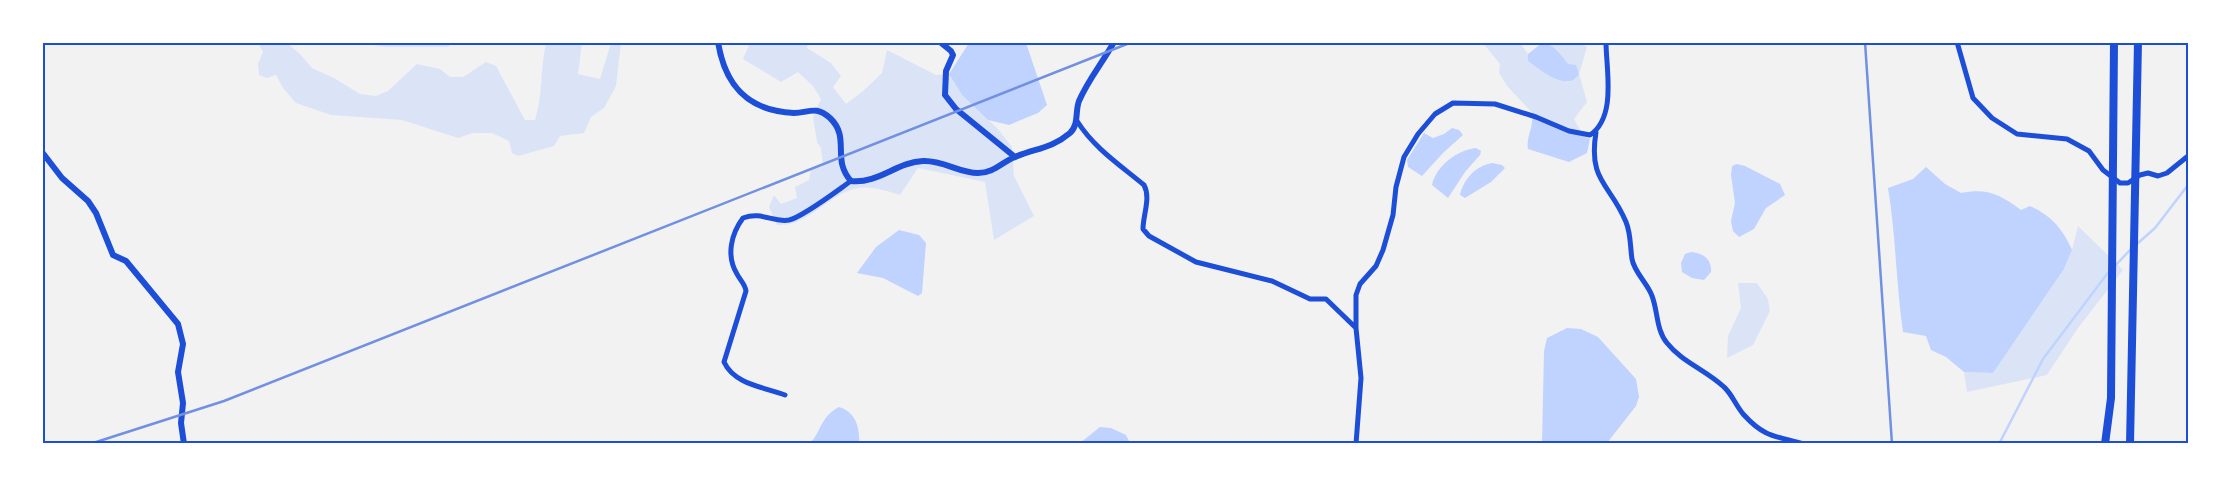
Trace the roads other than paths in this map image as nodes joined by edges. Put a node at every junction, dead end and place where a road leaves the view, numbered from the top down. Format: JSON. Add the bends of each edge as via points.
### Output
{"nodes":[{"id":1,"x":718,"y":42,"type":"edge"},
{"id":2,"x":940,"y":42,"type":"edge"},
{"id":3,"x":1114,"y":42,"type":"edge"},
{"id":4,"x":1606,"y":42,"type":"edge"},
{"id":5,"x":1957,"y":42,"type":"edge"},
{"id":6,"x":2114,"y":42,"type":"edge"},
{"id":7,"x":2138,"y":42,"type":"edge"},
{"id":8,"x":1077,"y":121,"type":"junction"},
{"id":9,"x":1596,"y":132,"type":"junction"},
{"id":10,"x":42,"y":152,"type":"edge"},
{"id":11,"x":2188,"y":156,"type":"edge"},
{"id":12,"x":1015,"y":157,"type":"junction"},
{"id":13,"x":2113,"y":178,"type":"junction"},
{"id":14,"x":851,"y":181,"type":"junction"},
{"id":15,"x":1356,"y":328,"type":"junction"},
{"id":16,"x":785,"y":395,"type":"dead end"},
{"id":17,"x":1802,"y":443,"type":"edge"},
{"id":18,"x":2105,"y":443,"type":"edge"},
{"id":19,"x":184,"y":444,"type":"edge"},
{"id":20,"x":1356,"y":444,"type":"edge"},
{"id":21,"x":2130,"y":444,"type":"edge"}],
"edges":[{"from":1,"to":14,"type":"street","via":[[731,84],[742,96],[781,112],[819,111],[830,118],[841,141],[841,167]]},
{"from":2,"to":12,"type":"street","via":[[953,55],[946,71],[945,95],[956,109]]},
{"from":3,"to":8,"type":"street","via":[[1083,92],[1076,108]]},
{"from":4,"to":9,"type":"street","via":[[1609,93]]},
{"from":5,"to":13,"type":"street","via":[[1973,98],[1992,118],[2017,134],[2067,139],[2089,152]]},
{"from":6,"to":13,"type":"highway"},
{"from":7,"to":21,"type":"highway"},
{"from":8,"to":12,"type":"street","via":[[1072,131],[1048,147]]},
{"from":8,"to":15,"type":"street","via":[[1099,148],[1144,186],[1147,198],[1143,229],[1149,236],[1196,262],[1272,281],[1310,299],[1326,299]]},
{"from":9,"to":15,"type":"street","via":[[1583,134],[1487,103],[1453,103],[1435,114],[1404,157],[1383,250],[1356,294]]},
{"from":9,"to":17,"type":"street","via":[[1595,169],[1627,225],[1632,262],[1652,296],[1666,342],[1682,358],[1725,388],[1743,414],[1759,428],[1779,440]]},
{"from":10,"to":19,"type":"street","via":[[62,178],[92,207],[113,255],[126,261],[178,324],[183,344],[178,372]]},
{"from":11,"to":13,"type":"street","via":[[2158,176],[2148,173],[2128,183],[2120,183]]},
{"from":12,"to":14,"type":"street","via":[[997,169],[985,172],[976,173],[944,163],[921,161],[907,163],[871,180]]},
{"from":13,"to":18,"type":"highway","via":[[2111,398]]},
{"from":14,"to":16,"type":"street","via":[[790,220],[752,215],[743,218],[733,238],[732,266],[746,291],[724,362],[728,371],[737,378]]},
{"from":15,"to":20,"type":"street","via":[[1361,378]]}]}
